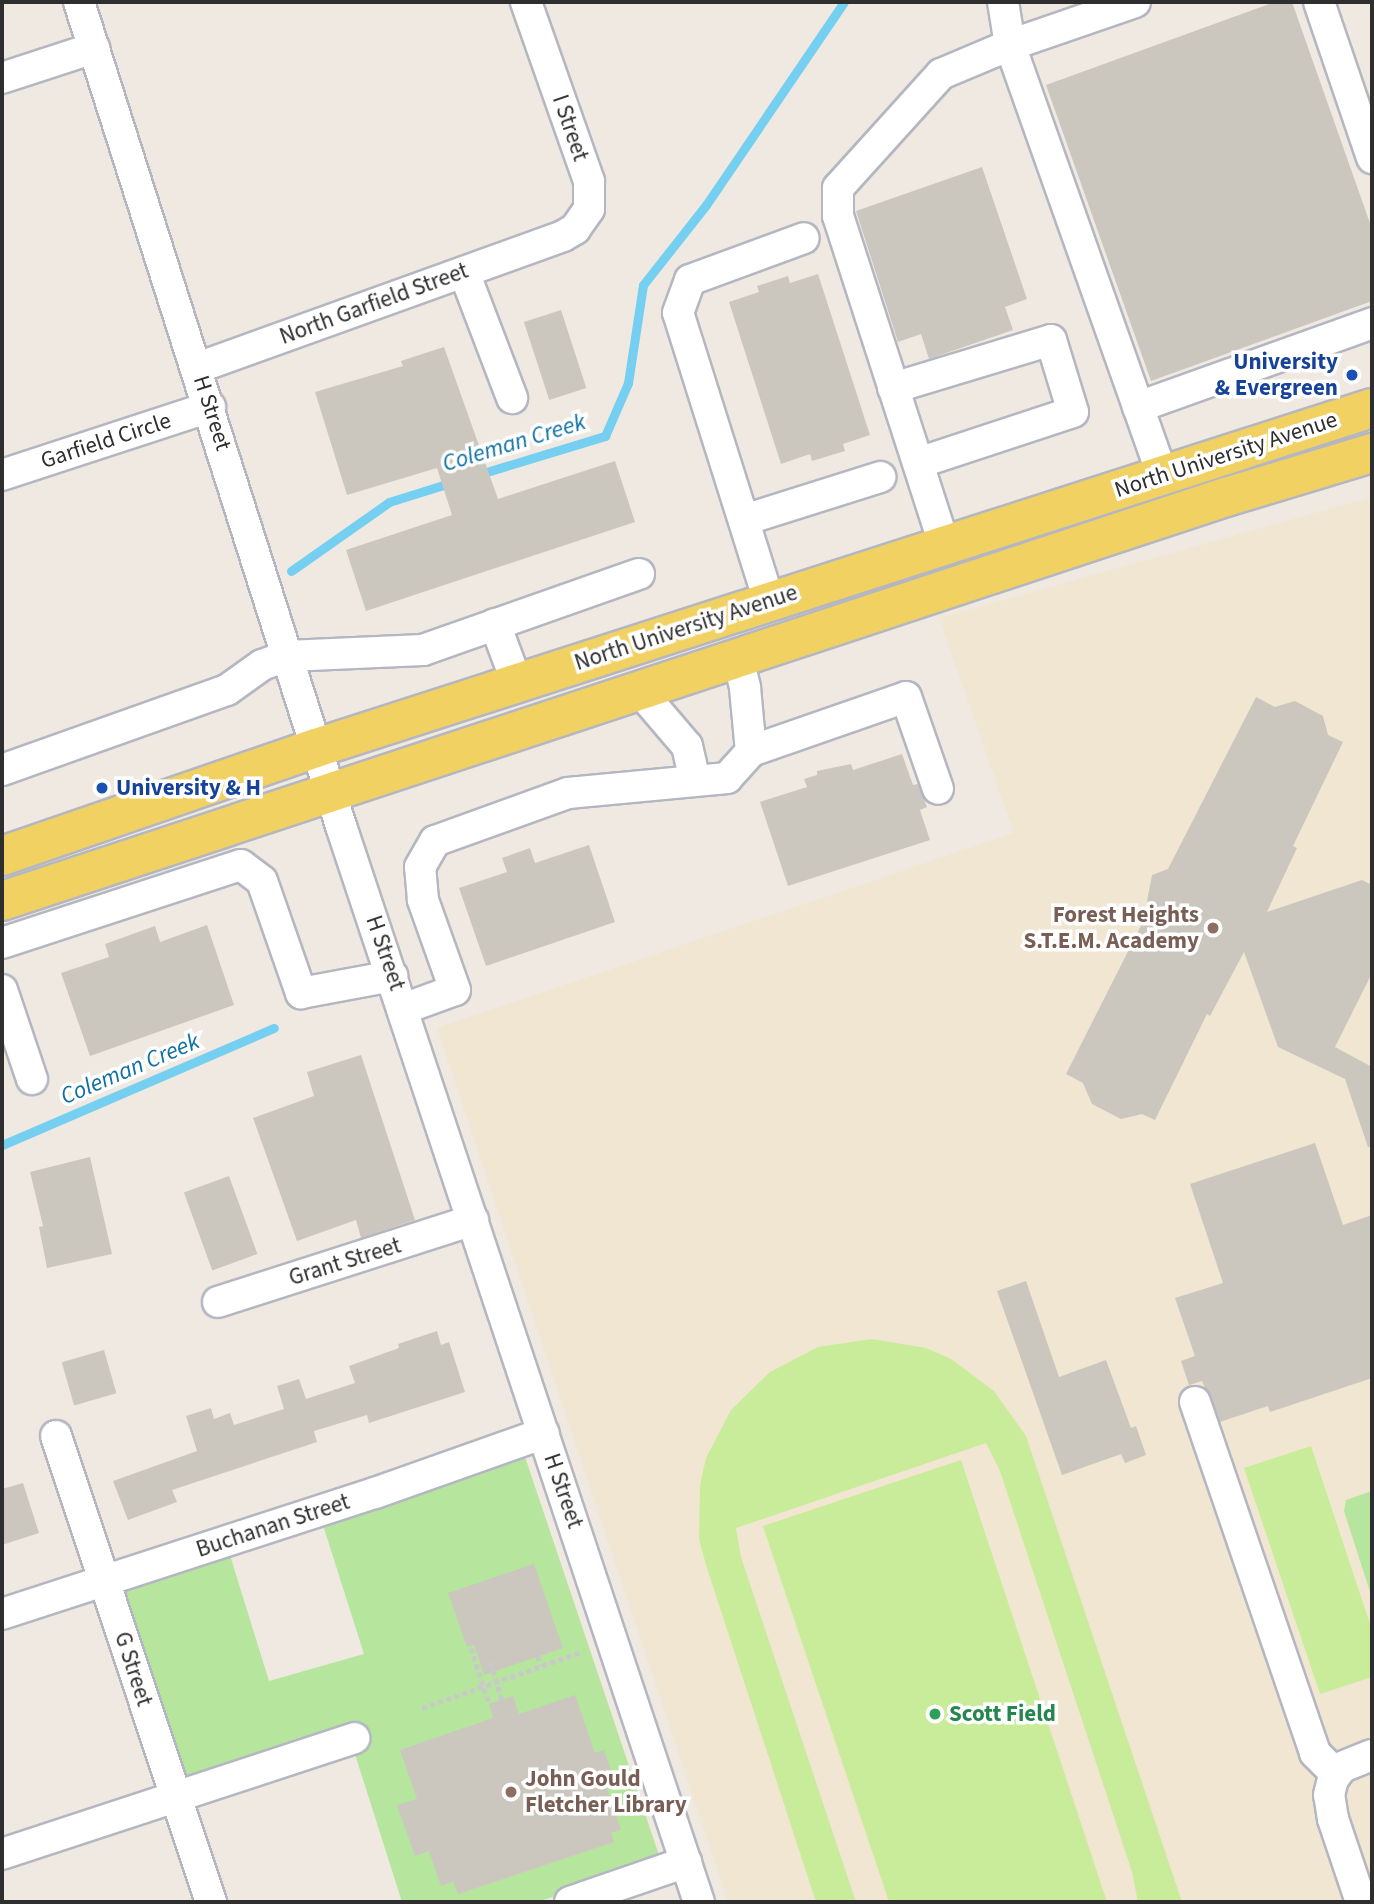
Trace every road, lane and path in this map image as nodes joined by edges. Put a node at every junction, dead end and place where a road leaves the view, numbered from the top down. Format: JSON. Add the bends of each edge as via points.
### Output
{"nodes":[{"id":1,"x":79,"y":2,"type":"edge"},
{"id":2,"x":526,"y":2,"type":"edge"},
{"id":3,"x":1003,"y":2,"type":"edge"},
{"id":4,"x":1135,"y":2,"type":"edge"},
{"id":5,"x":1319,"y":2,"type":"edge"},
{"id":6,"x":1010,"y":45,"type":"junction"},
{"id":7,"x":94,"y":48,"type":"junction"},
{"id":8,"x":2,"y":78,"type":"edge"},
{"id":9,"x":1372,"y":159,"type":"edge"},
{"id":10,"x":804,"y":238,"type":"dead end"},
{"id":11,"x":552,"y":240,"type":"joint"},
{"id":12,"x":464,"y":272,"type":"junction"},
{"id":13,"x":1372,"y":323,"type":"edge"},
{"id":14,"x":197,"y":368,"type":"junction"},
{"id":15,"x":893,"y":387,"type":"junction"},
{"id":16,"x":512,"y":398,"type":"dead end"},
{"id":17,"x":210,"y":407,"type":"junction"},
{"id":18,"x":1138,"y":407,"type":"junction"},
{"id":19,"x":1372,"y":408,"type":"edge"},
{"id":20,"x":1372,"y":453,"type":"edge"},
{"id":21,"x":918,"y":463,"type":"junction"},
{"id":22,"x":2,"y":475,"type":"edge"},
{"id":23,"x":1162,"y":475,"type":"junction"},
{"id":24,"x":880,"y":477,"type":"dead end"},
{"id":25,"x":744,"y":520,"type":"junction"},
{"id":26,"x":944,"y":544,"type":"junction"},
{"id":27,"x":639,"y":574,"type":"dead end"},
{"id":28,"x":769,"y":601,"type":"junction"},
{"id":29,"x":495,"y":624,"type":"junction"},
{"id":30,"x":287,"y":656,"type":"junction"},
{"id":31,"x":738,"y":659,"type":"junction"},
{"id":32,"x":517,"y":683,"type":"junction"},
{"id":33,"x":640,"y":691,"type":"junction"},
{"id":34,"x":316,"y":748,"type":"junction"},
{"id":35,"x":751,"y":751,"type":"junction"},
{"id":36,"x":2,"y":770,"type":"edge"},
{"id":37,"x":695,"y":780,"type":"junction"},
{"id":38,"x":938,"y":789,"type":"dead end"},
{"id":39,"x":330,"y":790,"type":"junction"},
{"id":40,"x":2,"y":856,"type":"edge"},
{"id":41,"x":2,"y":901,"type":"edge"},
{"id":42,"x":2,"y":943,"type":"edge"},
{"id":43,"x":392,"y":976,"type":"junction"},
{"id":44,"x":2,"y":990,"type":"edge"},
{"id":45,"x":403,"y":1009,"type":"junction"},
{"id":46,"x":32,"y":1079,"type":"dead end"},
{"id":47,"x":473,"y":1220,"type":"junction"},
{"id":48,"x":218,"y":1302,"type":"dead end"},
{"id":49,"x":1195,"y":1402,"type":"dead end"},
{"id":50,"x":544,"y":1433,"type":"junction"},
{"id":51,"x":56,"y":1436,"type":"dead end"},
{"id":52,"x":103,"y":1579,"type":"junction"},
{"id":53,"x":2,"y":1614,"type":"edge"},
{"id":54,"x":471,"y":1648,"type":"dead end"},
{"id":55,"x":582,"y":1652,"type":"dead end"},
{"id":56,"x":538,"y":1657,"type":"dead end"},
{"id":57,"x":491,"y":1662,"type":"dead end"},
{"id":58,"x":540,"y":1666,"type":"junction"},
{"id":59,"x":496,"y":1680,"type":"junction"},
{"id":60,"x":483,"y":1685,"type":"junction"},
{"id":61,"x":502,"y":1700,"type":"dead end"},
{"id":62,"x":489,"y":1703,"type":"dead end"},
{"id":63,"x":422,"y":1708,"type":"dead end"},
{"id":64,"x":354,"y":1738,"type":"dead end"},
{"id":65,"x":1372,"y":1755,"type":"edge"},
{"id":66,"x":1336,"y":1774,"type":"junction"},
{"id":67,"x":176,"y":1797,"type":"junction"},
{"id":68,"x":2,"y":1854,"type":"edge"},
{"id":69,"x":686,"y":1863,"type":"junction"},
{"id":70,"x":211,"y":1902,"type":"edge"},
{"id":71,"x":570,"y":1902,"type":"edge"},
{"id":72,"x":699,"y":1902,"type":"edge"},
{"id":73,"x":1361,"y":1902,"type":"edge"}],
"edges":[{"from":1,"to":7,"type":"street","name":"H Street"},
{"from":2,"to":11,"type":"street","name":"I Street","via":[[591,196],[585,217],[575,229]]},
{"from":3,"to":6,"type":"street"},
{"from":4,"to":6,"type":"street"},
{"from":5,"to":9,"type":"street"},
{"from":6,"to":15,"type":"street","via":[[941,74],[838,188],[838,216]]},
{"from":6,"to":18,"type":"street"},
{"from":7,"to":8,"type":"street"},
{"from":7,"to":14,"type":"street","name":"H Street"},
{"from":10,"to":25,"type":"street","via":[[690,280],[678,313]]},
{"from":11,"to":12,"type":"street","name":"North Garfield Street"},
{"from":12,"to":14,"type":"street","name":"North Garfield Street"},
{"from":12,"to":16,"type":"street"},
{"from":13,"to":18,"type":"street"},
{"from":14,"to":17,"type":"street","name":"H Street"},
{"from":15,"to":21,"type":"street"},
{"from":15,"to":21,"type":"street","via":[[1051,340],[1073,412]]},
{"from":17,"to":22,"type":"street","name":"Garfield Circle"},
{"from":17,"to":30,"type":"street","name":"H Street"},
{"from":18,"to":23,"type":"street"},
{"from":19,"to":23,"type":"main road","name":"North University Avenue"},
{"from":20,"to":31,"type":"main road","name":"North University Avenue"},
{"from":21,"to":26,"type":"street"},
{"from":23,"to":26,"type":"main road","name":"North University Avenue"},
{"from":24,"to":25,"type":"street"},
{"from":25,"to":28,"type":"street"},
{"from":26,"to":28,"type":"main road","name":"North University Avenue"},
{"from":27,"to":29,"type":"street"},
{"from":28,"to":32,"type":"main road","name":"North University Avenue"},
{"from":29,"to":30,"type":"street","via":[[423,650]]},
{"from":29,"to":32,"type":"street"},
{"from":30,"to":34,"type":"street","name":"H Street"},
{"from":30,"to":36,"type":"street","via":[[262,665],[227,690]]},
{"from":31,"to":33,"type":"main road","name":"North University Avenue"},
{"from":31,"to":35,"type":"street"},
{"from":32,"to":34,"type":"main road","name":"North University Avenue"},
{"from":33,"to":37,"type":"street","via":[[687,746]]},
{"from":33,"to":39,"type":"main road","name":"North University Avenue"},
{"from":34,"to":39,"type":"street","name":"H Street"},
{"from":34,"to":40,"type":"main road","name":"North University Avenue"},
{"from":35,"to":37,"type":"street","via":[[727,778]]},
{"from":35,"to":38,"type":"street","via":[[906,698]]},
{"from":37,"to":45,"type":"street","via":[[568,793],[435,841],[420,867],[423,900],[455,990]]},
{"from":39,"to":41,"type":"main road","name":"North University Avenue"},
{"from":39,"to":43,"type":"street","name":"H Street"},
{"from":42,"to":43,"type":"street","via":[[241,864],[262,881],[300,993]]},
{"from":43,"to":45,"type":"street","name":"H Street"},
{"from":44,"to":46,"type":"street"},
{"from":45,"to":47,"type":"street","name":"H Street"},
{"from":47,"to":48,"type":"street","name":"Grant Street"},
{"from":47,"to":50,"type":"street","name":"H Street"},
{"from":49,"to":66,"type":"street","via":[[1315,1753]]},
{"from":50,"to":52,"type":"street","name":"Buchanan Street","via":[[375,1493]]},
{"from":50,"to":69,"type":"street","name":"H Street"},
{"from":51,"to":52,"type":"street","name":"G Street"},
{"from":52,"to":53,"type":"street","name":"Buchanan Street"},
{"from":52,"to":67,"type":"street","name":"G Street"},
{"from":54,"to":60,"type":"path"},
{"from":55,"to":58,"type":"path"},
{"from":56,"to":58,"type":"path"},
{"from":57,"to":59,"type":"path"},
{"from":58,"to":59,"type":"path"},
{"from":59,"to":60,"type":"path"},
{"from":59,"to":61,"type":"path"},
{"from":60,"to":62,"type":"path"},
{"from":60,"to":63,"type":"path"},
{"from":64,"to":67,"type":"street"},
{"from":65,"to":66,"type":"street"},
{"from":66,"to":73,"type":"street","via":[[1329,1795],[1333,1819]]},
{"from":67,"to":68,"type":"street"},
{"from":67,"to":70,"type":"street","name":"G Street"},
{"from":69,"to":71,"type":"street"},
{"from":69,"to":72,"type":"street","name":"H Street"}]}
